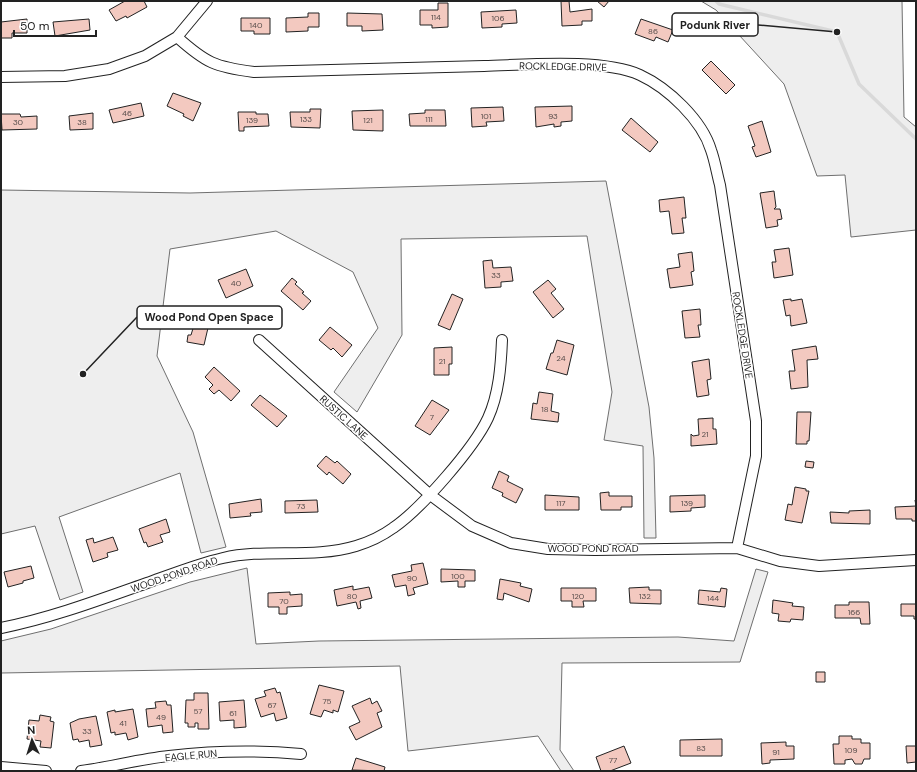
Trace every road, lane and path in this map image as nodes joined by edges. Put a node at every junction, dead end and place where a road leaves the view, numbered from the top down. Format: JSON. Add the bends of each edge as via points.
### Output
{"nodes":[{"id":1,"x":207,"y":1,"type":"edge"},
{"id":2,"x":177,"y":37,"type":"junction"},
{"id":3,"x":1,"y":77,"type":"edge"},
{"id":4,"x":259,"y":340,"type":"dead end"},
{"id":5,"x":502,"y":340,"type":"dead end"},
{"id":6,"x":429,"y":494,"type":"junction"},
{"id":7,"x":737,"y":548,"type":"junction"},
{"id":8,"x":916,"y":560,"type":"edge"},
{"id":9,"x":1,"y":628,"type":"edge"},
{"id":10,"x":301,"y":754,"type":"dead end"},
{"id":11,"x":1,"y":767,"type":"edge"},
{"id":12,"x":46,"y":771,"type":"edge"},
{"id":13,"x":81,"y":771,"type":"edge"}],
"edges":[{"from":1,"to":2,"type":"street"},
{"from":2,"to":3,"type":"street","via":[[144,56],[109,69],[65,76]]},
{"from":2,"to":7,"type":"street","name":"ROCKLEDGE DRIVE","via":[[200,57],[224,68],[254,72],[593,65],[639,75],[672,96],[695,119],[711,149],[720,185],[754,413],[756,456]]},
{"from":4,"to":6,"type":"street","name":"RUSTIC LANE"},
{"from":5,"to":6,"type":"street","via":[[498,382],[488,418],[465,453]]},
{"from":6,"to":7,"type":"street","name":"WOOD POND ROAD","via":[[472,526],[511,543],[548,549]]},
{"from":6,"to":9,"type":"street","name":"WOOD POND ROAD","via":[[393,528],[354,546],[311,553],[266,553],[224,558],[33,622]]},
{"from":7,"to":8,"type":"street","name":"WOOD POND ROAD","via":[[780,561],[819,566]]},
{"from":10,"to":13,"type":"street","name":"EAGLE RUN","via":[[244,751],[168,756]]},
{"from":11,"to":12,"type":"street"}]}
